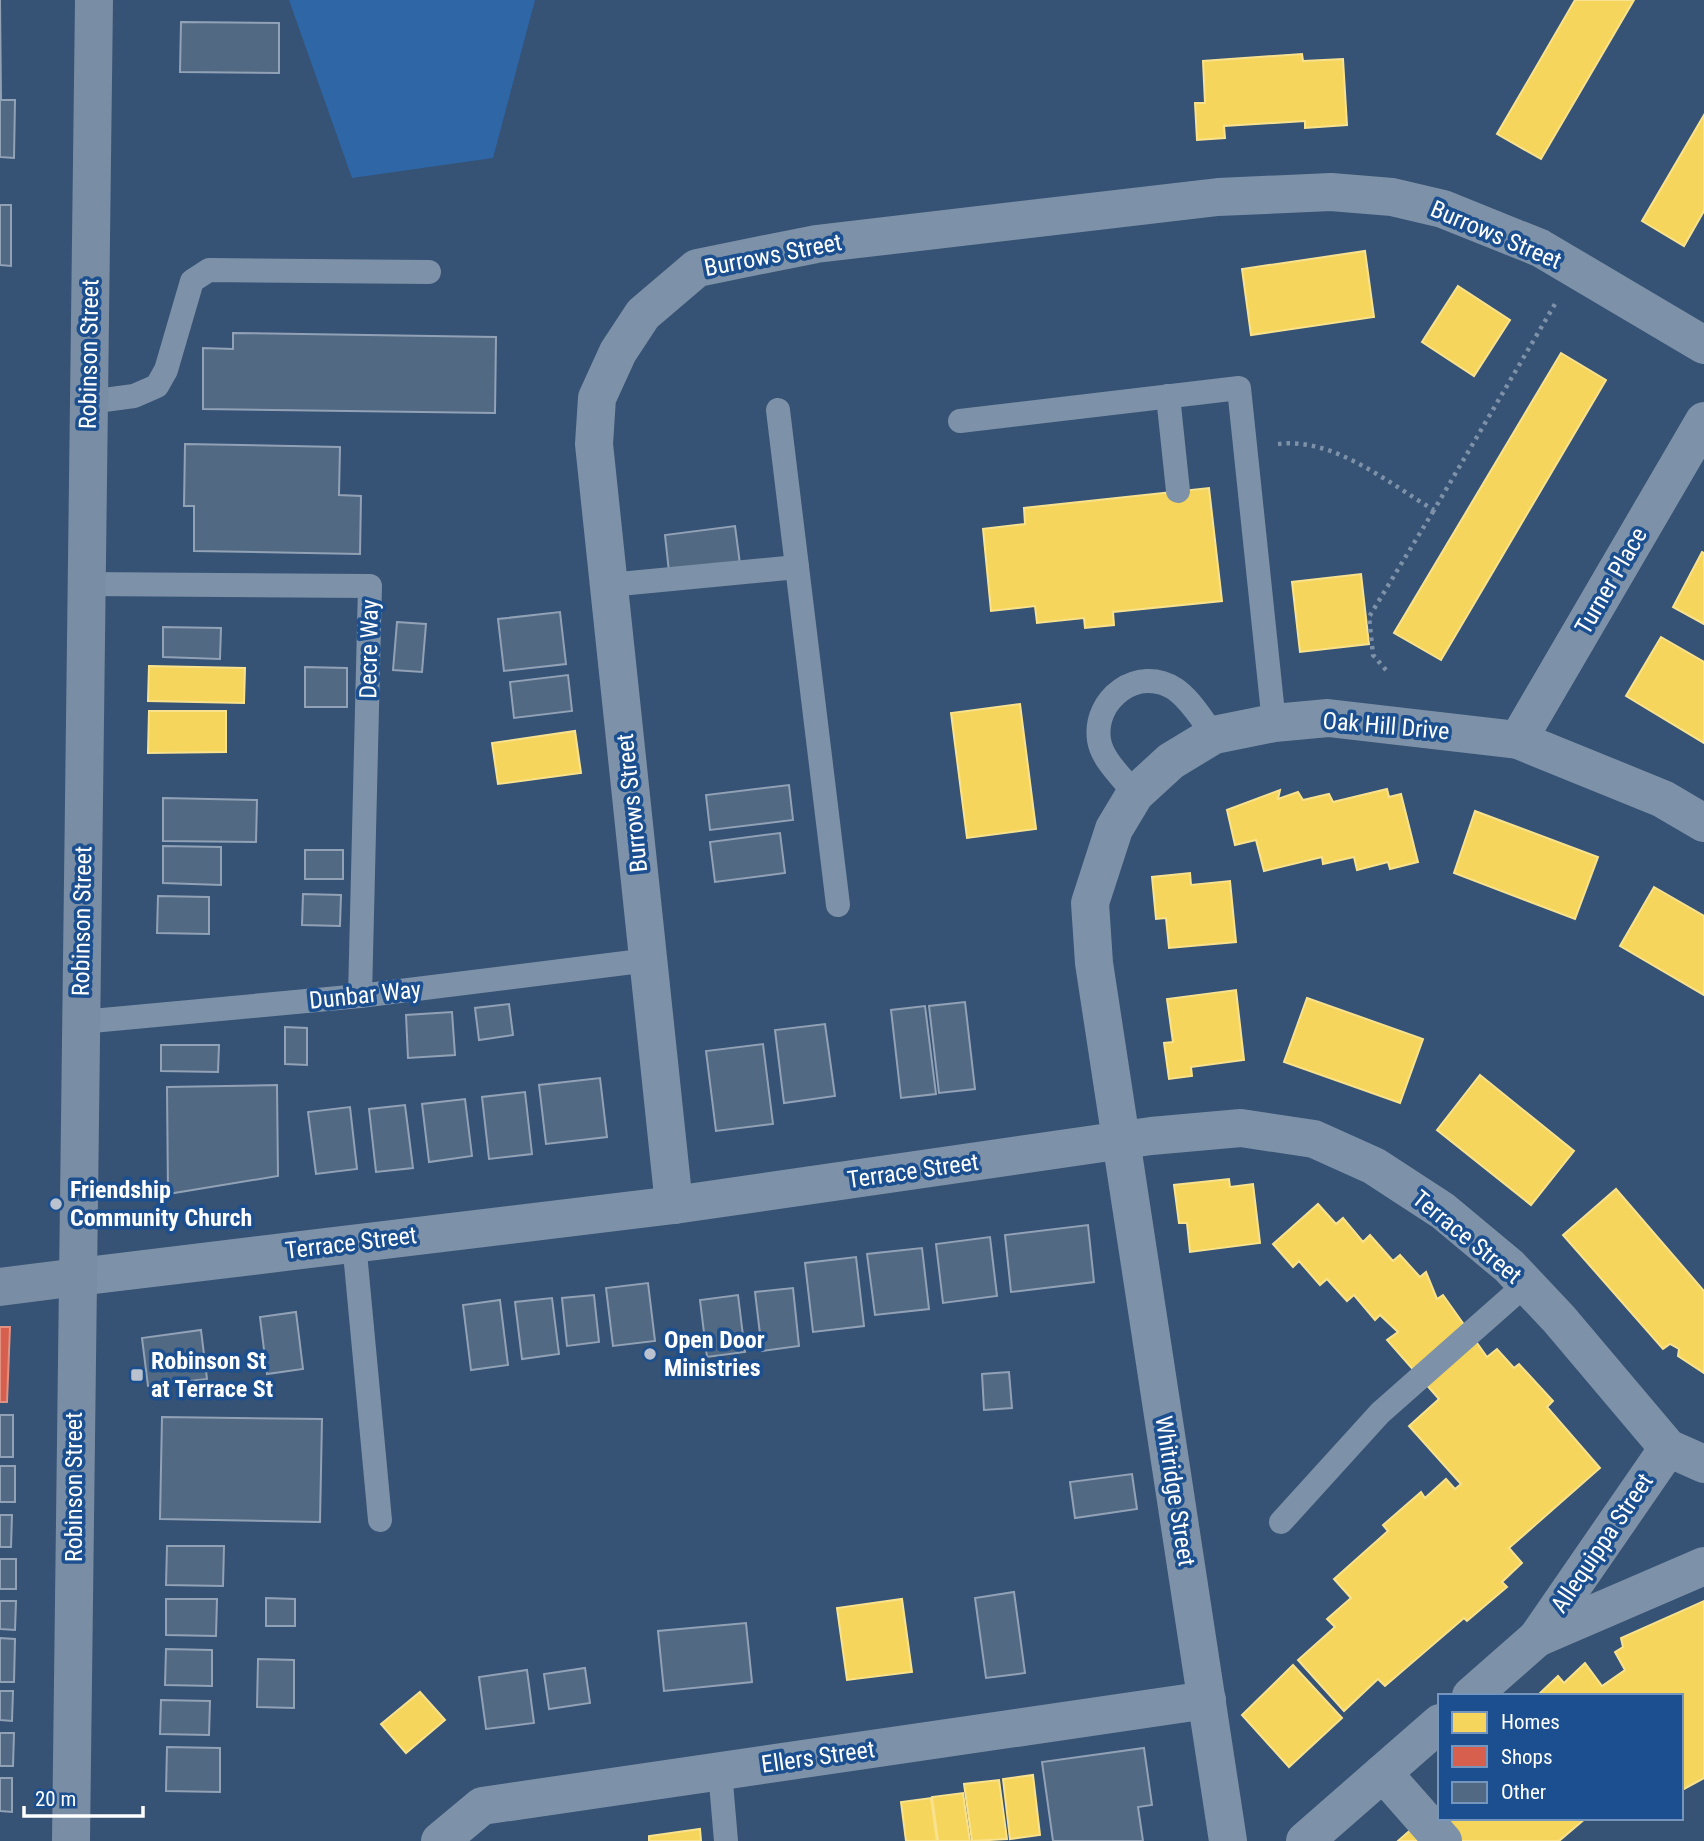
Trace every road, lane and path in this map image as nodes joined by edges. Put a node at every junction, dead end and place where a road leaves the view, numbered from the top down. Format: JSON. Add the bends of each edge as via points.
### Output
{"nodes":[{"id":1,"x":94,"y":0,"type":"edge"},
{"id":2,"x":429,"y":272,"type":"dead end"},
{"id":3,"x":1555,"y":304,"type":"dead end"},
{"id":4,"x":1704,"y":345,"type":"edge"},
{"id":5,"x":1168,"y":396,"type":"junction"},
{"id":6,"x":89,"y":402,"type":"junction"},
{"id":7,"x":778,"y":410,"type":"dead end"},
{"id":8,"x":960,"y":421,"type":"dead end"},
{"id":9,"x":1704,"y":421,"type":"edge"},
{"id":10,"x":1269,"y":445,"type":"dead end"},
{"id":11,"x":1178,"y":491,"type":"dead end"},
{"id":12,"x":1434,"y":510,"type":"junction"},
{"id":13,"x":797,"y":567,"type":"junction"},
{"id":14,"x":86,"y":584,"type":"junction"},
{"id":15,"x":609,"y":585,"type":"junction"},
{"id":16,"x":1386,"y":670,"type":"dead end"},
{"id":17,"x":1274,"y":723,"type":"junction"},
{"id":18,"x":1214,"y":735,"type":"junction"},
{"id":19,"x":1518,"y":740,"type":"junction"},
{"id":20,"x":1135,"y":794,"type":"junction"},
{"id":21,"x":1704,"y":823,"type":"edge"},
{"id":22,"x":838,"y":905,"type":"dead end"},
{"id":23,"x":649,"y":960,"type":"junction"},
{"id":24,"x":360,"y":996,"type":"junction"},
{"id":25,"x":81,"y":1022,"type":"junction"},
{"id":26,"x":1122,"y":1140,"type":"junction"},
{"id":27,"x":674,"y":1205,"type":"junction"},
{"id":28,"x":354,"y":1242,"type":"junction"},
{"id":29,"x":78,"y":1277,"type":"junction"},
{"id":30,"x":1526,"y":1284,"type":"junction"},
{"id":31,"x":0,"y":1287,"type":"edge"},
{"id":32,"x":1668,"y":1448,"type":"junction"},
{"id":33,"x":1704,"y":1464,"type":"edge"},
{"id":34,"x":380,"y":1520,"type":"dead end"},
{"id":35,"x":1281,"y":1522,"type":"dead end"},
{"id":36,"x":1704,"y":1566,"type":"edge"},
{"id":37,"x":1537,"y":1637,"type":"junction"},
{"id":38,"x":1473,"y":1694,"type":"edge"},
{"id":39,"x":1207,"y":1700,"type":"junction"},
{"id":40,"x":1438,"y":1725,"type":"edge"},
{"id":41,"x":720,"y":1771,"type":"junction"},
{"id":42,"x":1383,"y":1773,"type":"junction"},
{"id":43,"x":71,"y":1841,"type":"edge"},
{"id":44,"x":440,"y":1841,"type":"edge"},
{"id":45,"x":726,"y":1841,"type":"edge"},
{"id":46,"x":1228,"y":1841,"type":"edge"},
{"id":47,"x":1305,"y":1841,"type":"edge"},
{"id":48,"x":1443,"y":1841,"type":"edge"}],
"edges":[{"from":1,"to":6,"type":"street","name":"Robinson Street"},
{"from":2,"to":6,"type":"lane","via":[[209,270],[192,281],[157,386],[134,396]]},
{"from":3,"to":12,"type":"path"},
{"from":4,"to":15,"type":"street","name":"Burrows Street","via":[[1541,248],[1443,209],[1392,197],[1343,193],[1218,197],[816,244],[697,268],[643,314],[618,352],[597,398],[594,444]]},
{"from":5,"to":8,"type":"lane"},
{"from":5,"to":11,"type":"lane"},
{"from":5,"to":17,"type":"lane","via":[[1239,388]]},
{"from":6,"to":14,"type":"street","name":"Robinson Street"},
{"from":7,"to":13,"type":"lane"},
{"from":9,"to":19,"type":"street","name":"Turner Place"},
{"from":10,"to":12,"type":"path","via":[[1310,444],[1337,453]]},
{"from":12,"to":16,"type":"path","via":[[1369,617],[1373,655]]},
{"from":13,"to":15,"type":"lane"},
{"from":13,"to":22,"type":"lane"},
{"from":14,"to":24,"type":"lane","name":"Decre Way","via":[[370,586]]},
{"from":14,"to":25,"type":"street","name":"Robinson Street"},
{"from":15,"to":23,"type":"street","name":"Burrows Street"},
{"from":17,"to":18,"type":"street","name":"Oak Hill Drive"},
{"from":17,"to":19,"type":"street","name":"Oak Hill Drive","via":[[1328,718]]},
{"from":18,"to":20,"type":"street","name":"Oak Hill Drive","via":[[1171,761]]},
{"from":18,"to":20,"type":"lane","via":[[1186,699],[1159,682],[1143,681],[1115,694],[1098,725],[1100,743]]},
{"from":19,"to":21,"type":"street","name":"Oak Hill Drive","via":[[1662,799]]},
{"from":20,"to":26,"type":"street","name":"Oak Hill Drive","via":[[1114,829],[1090,903],[1094,963]]},
{"from":23,"to":24,"type":"lane","name":"Dunbar Way"},
{"from":23,"to":27,"type":"street","name":"Burrows Street"},
{"from":24,"to":25,"type":"lane","name":"Dunbar Way"},
{"from":25,"to":29,"type":"street","name":"Robinson Street"},
{"from":26,"to":27,"type":"street","name":"Terrace Street"},
{"from":26,"to":30,"type":"street","name":"Terrace Street","via":[[1241,1128],[1314,1139],[1374,1166],[1443,1211]]},
{"from":26,"to":39,"type":"street","name":"Whitridge Street"},
{"from":27,"to":28,"type":"street","name":"Terrace Street"},
{"from":28,"to":29,"type":"street","name":"Terrace Street"},
{"from":28,"to":34,"type":"lane"},
{"from":29,"to":31,"type":"street","name":"Terrace Street"},
{"from":29,"to":43,"type":"street","name":"Robinson Street"},
{"from":30,"to":32,"type":"street","name":"Terrace Street"},
{"from":30,"to":35,"type":"lane","via":[[1380,1413]]},
{"from":32,"to":33,"type":"street","name":"Terrace Street"},
{"from":32,"to":37,"type":"street","name":"Allequippa Street"},
{"from":36,"to":37,"type":"street","name":"Allequippa Street"},
{"from":37,"to":38,"type":"street","name":"Allequippa Street"},
{"from":39,"to":41,"type":"street","name":"Ellers Street"},
{"from":39,"to":46,"type":"street","name":"Whitridge Street"},
{"from":40,"to":42,"type":"street"},
{"from":41,"to":44,"type":"street","name":"Ellers Street","via":[[482,1806]]},
{"from":41,"to":45,"type":"lane"},
{"from":42,"to":47,"type":"street"},
{"from":42,"to":48,"type":"street"}]}
